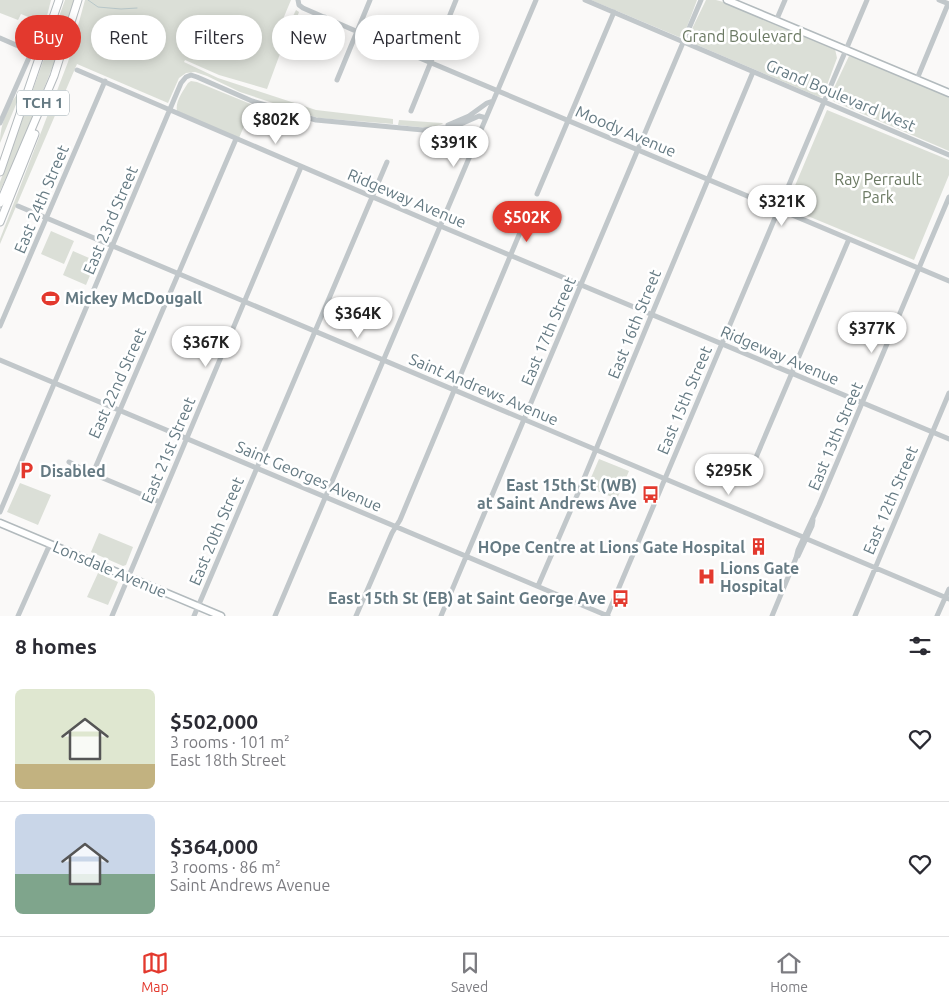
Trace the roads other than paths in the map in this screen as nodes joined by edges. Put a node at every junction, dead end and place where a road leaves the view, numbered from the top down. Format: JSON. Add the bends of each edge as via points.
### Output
{"nodes":[{"id":1,"x":59,"y":0,"type":"edge"},
{"id":2,"x":78,"y":0,"type":"edge"},
{"id":3,"x":298,"y":0,"type":"edge"},
{"id":4,"x":370,"y":0,"type":"edge"},
{"id":5,"x":456,"y":0,"type":"edge"},
{"id":6,"x":536,"y":0,"type":"edge"},
{"id":7,"x":585,"y":0,"type":"edge"},
{"id":8,"x":701,"y":0,"type":"edge"},
{"id":9,"x":727,"y":0,"type":"edge"},
{"id":10,"x":784,"y":0,"type":"edge"},
{"id":11,"x":868,"y":0,"type":"edge"},
{"id":12,"x":939,"y":0,"type":"edge"},
{"id":13,"x":949,"y":4,"type":"edge"},
{"id":14,"x":614,"y":12,"type":"junction"},
{"id":15,"x":74,"y":15,"type":"edge"},
{"id":16,"x":321,"y":15,"type":"edge"},
{"id":17,"x":364,"y":15,"type":"edge"},
{"id":18,"x":776,"y":20,"type":"junction"},
{"id":19,"x":0,"y":38,"type":"edge"},
{"id":20,"x":355,"y":39,"type":"edge"},
{"id":21,"x":683,"y":42,"type":"junction"},
{"id":22,"x":15,"y":45,"type":"edge"},
{"id":23,"x":846,"y":50,"type":"junction"},
{"id":24,"x":28,"y":60,"type":"edge"},
{"id":25,"x":60,"y":60,"type":"joint"},
{"id":26,"x":425,"y":60,"type":"edge"},
{"id":27,"x":430,"y":62,"type":"junction"},
{"id":28,"x":77,"y":70,"type":"dead end"},
{"id":29,"x":754,"y":72,"type":"junction"},
{"id":30,"x":917,"y":79,"type":"junction"},
{"id":31,"x":337,"y":80,"type":"dead end"},
{"id":32,"x":105,"y":81,"type":"junction"},
{"id":33,"x":497,"y":91,"type":"junction"},
{"id":34,"x":949,"y":93,"type":"edge"},
{"id":35,"x":493,"y":101,"type":"junction"},
{"id":36,"x":824,"y":102,"type":"junction"},
{"id":37,"x":170,"y":110,"type":"junction"},
{"id":38,"x":411,"y":111,"type":"dead end"},
{"id":39,"x":20,"y":117,"type":"junction"},
{"id":40,"x":486,"y":118,"type":"junction"},
{"id":41,"x":568,"y":120,"type":"junction"},
{"id":42,"x":0,"y":122,"type":"edge"},
{"id":43,"x":443,"y":128,"type":"junction"},
{"id":44,"x":236,"y":138,"type":"junction"},
{"id":45,"x":638,"y":150,"type":"junction"},
{"id":46,"x":949,"y":155,"type":"edge"},
{"id":47,"x":0,"y":161,"type":"edge"},
{"id":48,"x":387,"y":162,"type":"dead end"},
{"id":49,"x":301,"y":167,"type":"junction"},
{"id":50,"x":0,"y":172,"type":"edge"},
{"id":51,"x":708,"y":180,"type":"junction"},
{"id":52,"x":537,"y":194,"type":"dead end"},
{"id":53,"x":372,"y":197,"type":"junction"},
{"id":54,"x":949,"y":198,"type":"edge"},
{"id":55,"x":0,"y":202,"type":"edge"},
{"id":56,"x":18,"y":206,"type":"dead end"},
{"id":57,"x":778,"y":210,"type":"junction"},
{"id":58,"x":46,"y":217,"type":"junction"},
{"id":59,"x":0,"y":222,"type":"edge"},
{"id":60,"x":524,"y":223,"type":"dead end"},
{"id":61,"x":440,"y":226,"type":"junction"},
{"id":62,"x":849,"y":239,"type":"junction"},
{"id":63,"x":113,"y":246,"type":"junction"},
{"id":64,"x":511,"y":255,"type":"junction"},
{"id":65,"x":919,"y":269,"type":"junction"},
{"id":66,"x":178,"y":274,"type":"junction"},
{"id":67,"x":949,"y":281,"type":"edge"},
{"id":68,"x":581,"y":284,"type":"junction"},
{"id":69,"x":244,"y":301,"type":"junction"},
{"id":70,"x":651,"y":314,"type":"junction"},
{"id":71,"x":0,"y":326,"type":"edge"},
{"id":72,"x":315,"y":331,"type":"junction"},
{"id":73,"x":722,"y":344,"type":"junction"},
{"id":74,"x":0,"y":360,"type":"edge"},
{"id":75,"x":383,"y":360,"type":"junction"},
{"id":76,"x":792,"y":373,"type":"junction"},
{"id":77,"x":55,"y":383,"type":"junction"},
{"id":78,"x":454,"y":390,"type":"junction"},
{"id":79,"x":949,"y":393,"type":"edge"},
{"id":80,"x":862,"y":403,"type":"junction"},
{"id":81,"x":120,"y":410,"type":"junction"},
{"id":82,"x":524,"y":420,"type":"junction"},
{"id":83,"x":932,"y":432,"type":"junction"},
{"id":84,"x":187,"y":438,"type":"junction"},
{"id":85,"x":949,"y":439,"type":"edge"},
{"id":86,"x":596,"y":450,"type":"junction"},
{"id":87,"x":68,"y":462,"type":"dead end"},
{"id":88,"x":754,"y":462,"type":"dead end"},
{"id":89,"x":257,"y":468,"type":"junction"},
{"id":90,"x":93,"y":473,"type":"junction"},
{"id":91,"x":664,"y":479,"type":"junction"},
{"id":92,"x":325,"y":497,"type":"junction"},
{"id":93,"x":160,"y":502,"type":"junction"},
{"id":94,"x":0,"y":512,"type":"edge"},
{"id":95,"x":0,"y":523,"type":"edge"},
{"id":96,"x":396,"y":526,"type":"junction"},
{"id":97,"x":805,"y":538,"type":"junction"},
{"id":98,"x":50,"y":544,"type":"junction"},
{"id":99,"x":466,"y":556,"type":"junction"},
{"id":100,"x":875,"y":568,"type":"junction"},
{"id":101,"x":128,"y":577,"type":"junction"},
{"id":102,"x":538,"y":586,"type":"junction"},
{"id":103,"x":949,"y":588,"type":"edge"},
{"id":104,"x":947,"y":598,"type":"edge"},
{"id":105,"x":198,"y":606,"type":"junction"},
{"id":106,"x":18,"y":616,"type":"edge"},
{"id":107,"x":112,"y":616,"type":"edge"},
{"id":108,"x":194,"y":616,"type":"edge"},
{"id":109,"x":221,"y":616,"type":"edge"},
{"id":110,"x":275,"y":616,"type":"edge"},
{"id":111,"x":356,"y":616,"type":"edge"},
{"id":112,"x":441,"y":616,"type":"edge"},
{"id":113,"x":607,"y":616,"type":"edge"},
{"id":114,"x":772,"y":616,"type":"edge"},
{"id":115,"x":855,"y":616,"type":"edge"},
{"id":116,"x":937,"y":616,"type":"edge"}],
"edges":[{"from":1,"to":39,"type":"highway","number":"TCH 1"},
{"from":2,"to":15,"type":"highway","number":"TCH 1"},
{"from":3,"to":16,"type":"street","name":"Moody Avenue","via":[[303,8]]},
{"from":4,"to":17,"type":"street"},
{"from":5,"to":27,"type":"street"},
{"from":6,"to":33,"type":"street"},
{"from":7,"to":14,"type":"street","name":"Grand Boulevard West"},
{"from":8,"to":21,"type":"street","name":"East 17th Street"},
{"from":9,"to":18,"type":"main road"},
{"from":10,"to":18,"type":"street"},
{"from":11,"to":23,"type":"street","name":"East 15th Street"},
{"from":12,"to":13,"type":"street"},
{"from":13,"to":30,"type":"street"},
{"from":14,"to":21,"type":"street","name":"Grand Boulevard West"},
{"from":14,"to":41,"type":"street"},
{"from":18,"to":23,"type":"main road"},
{"from":19,"to":22,"type":"street"},
{"from":20,"to":31,"type":"street"},
{"from":21,"to":29,"type":"street","name":"Grand Boulevard West"},
{"from":21,"to":45,"type":"street","name":"East 17th Street"},
{"from":23,"to":30,"type":"main road"},
{"from":23,"to":36,"type":"street","name":"East 15th Street"},
{"from":24,"to":42,"type":"street"},
{"from":25,"to":55,"type":"highway","number":"TCH 1"},
{"from":25,"to":59,"type":"highway","via":[[48,100]]},
{"from":26,"to":27,"type":"street","name":"Moody Avenue"},
{"from":27,"to":33,"type":"street","name":"Moody Avenue"},
{"from":27,"to":38,"type":"street"},
{"from":28,"to":32,"type":"street","name":"Ridgeway Avenue"},
{"from":29,"to":36,"type":"street","name":"Grand Boulevard West"},
{"from":29,"to":51,"type":"street","name":"East 16th Street"},
{"from":30,"to":34,"type":"main road"},
{"from":32,"to":37,"type":"street","name":"Ridgeway Avenue"},
{"from":32,"to":58,"type":"street","name":"East 24th Street"},
{"from":33,"to":35,"type":"street"},
{"from":33,"to":41,"type":"street","name":"Moody Avenue"},
{"from":35,"to":40,"type":"street"},
{"from":35,"to":43,"type":"street"},
{"from":36,"to":46,"type":"street","name":"Grand Boulevard West"},
{"from":36,"to":57,"type":"street","name":"East 15th Street"},
{"from":37,"to":43,"type":"street","name":"East 23rd Street","via":[[186,76],[191,75],[252,101],[316,120],[412,130]]},
{"from":37,"to":44,"type":"street","name":"Ridgeway Avenue"},
{"from":37,"to":63,"type":"street","name":"East 23rd Street"},
{"from":39,"to":47,"type":"highway"},
{"from":39,"to":50,"type":"highway","number":"TCH 1"},
{"from":40,"to":43,"type":"street","via":[[479,116],[454,127]]},
{"from":40,"to":61,"type":"street"},
{"from":41,"to":45,"type":"street","name":"Moody Avenue"},
{"from":41,"to":52,"type":"street"},
{"from":44,"to":49,"type":"street","name":"Ridgeway Avenue"},
{"from":44,"to":66,"type":"street","name":"East 22nd Street"},
{"from":45,"to":51,"type":"street","name":"Moody Avenue"},
{"from":45,"to":68,"type":"street","name":"East 17th Street"},
{"from":48,"to":53,"type":"street","name":"East 20th Street"},
{"from":49,"to":53,"type":"street","name":"Ridgeway Avenue"},
{"from":49,"to":69,"type":"street","name":"East 21st Street"},
{"from":51,"to":57,"type":"street","name":"Moody Avenue"},
{"from":51,"to":70,"type":"street","name":"East 16th Street"},
{"from":53,"to":61,"type":"street","name":"Ridgeway Avenue"},
{"from":53,"to":72,"type":"street","name":"East 20th Street"},
{"from":54,"to":65,"type":"street","name":"East 13th Street"},
{"from":56,"to":58,"type":"street","name":"Saint Andrews Avenue"},
{"from":57,"to":62,"type":"street","name":"Moody Avenue"},
{"from":57,"to":73,"type":"street","name":"East 15th Street"},
{"from":58,"to":63,"type":"street","name":"Saint Andrews Avenue"},
{"from":58,"to":71,"type":"street","name":"East 24th Street"},
{"from":60,"to":64,"type":"street"},
{"from":61,"to":64,"type":"street","name":"Ridgeway Avenue"},
{"from":61,"to":75,"type":"street"},
{"from":62,"to":65,"type":"street","name":"Moody Avenue"},
{"from":62,"to":76,"type":"street"},
{"from":63,"to":66,"type":"street","name":"Saint Andrews Avenue"},
{"from":63,"to":77,"type":"street","name":"East 23rd Street"},
{"from":64,"to":68,"type":"street","name":"Ridgeway Avenue"},
{"from":64,"to":78,"type":"street"},
{"from":65,"to":67,"type":"street","name":"Moody Avenue"},
{"from":65,"to":80,"type":"street","name":"East 13th Street"},
{"from":66,"to":69,"type":"street","name":"Saint Andrews Avenue"},
{"from":66,"to":81,"type":"street","name":"East 22nd Street"},
{"from":68,"to":70,"type":"street","name":"Ridgeway Avenue"},
{"from":68,"to":82,"type":"street","name":"East 17th Street"},
{"from":69,"to":72,"type":"street","name":"Saint Andrews Avenue"},
{"from":69,"to":84,"type":"street","name":"East 21st Street"},
{"from":70,"to":73,"type":"street","name":"Ridgeway Avenue"},
{"from":70,"to":86,"type":"street","name":"East 16th Street"},
{"from":72,"to":75,"type":"street","name":"Saint Andrews Avenue"},
{"from":72,"to":89,"type":"street","name":"East 20th Street"},
{"from":73,"to":76,"type":"street","name":"Ridgeway Avenue"},
{"from":73,"to":91,"type":"street","name":"East 15th Street"},
{"from":74,"to":77,"type":"street","name":"Saint Georges Avenue"},
{"from":75,"to":78,"type":"street","name":"Saint Andrews Avenue"},
{"from":75,"to":92,"type":"street"},
{"from":76,"to":80,"type":"street","name":"Ridgeway Avenue"},
{"from":76,"to":88,"type":"street"},
{"from":77,"to":81,"type":"street","name":"Saint Georges Avenue"},
{"from":77,"to":94,"type":"street","name":"East 23rd Street"},
{"from":78,"to":82,"type":"street","name":"Saint Andrews Avenue"},
{"from":78,"to":96,"type":"street"},
{"from":79,"to":83,"type":"street","name":"East 12th Street"},
{"from":80,"to":83,"type":"street","name":"Ridgeway Avenue"},
{"from":80,"to":97,"type":"street","name":"East 13th Street"},
{"from":81,"to":84,"type":"street","name":"Saint Georges Avenue"},
{"from":81,"to":90,"type":"street","name":"East 22nd Street"},
{"from":82,"to":86,"type":"street","name":"Saint Andrews Avenue"},
{"from":82,"to":99,"type":"street","name":"East 17th Street"},
{"from":83,"to":85,"type":"street","name":"Ridgeway Avenue"},
{"from":83,"to":100,"type":"street","name":"East 12th Street"},
{"from":84,"to":89,"type":"street","name":"Saint Georges Avenue"},
{"from":84,"to":93,"type":"street","name":"East 21st Street"},
{"from":86,"to":91,"type":"street","name":"Saint Andrews Avenue"},
{"from":86,"to":102,"type":"street","name":"East 16th Street"},
{"from":87,"to":90,"type":"street"},
{"from":89,"to":92,"type":"street","name":"Saint Georges Avenue"},
{"from":89,"to":105,"type":"street","name":"East 20th Street"},
{"from":90,"to":93,"type":"street"},
{"from":91,"to":97,"type":"street","name":"Saint Andrews Avenue"},
{"from":91,"to":113,"type":"street","name":"East 15th Street"},
{"from":92,"to":96,"type":"street","name":"Saint Georges Avenue"},
{"from":92,"to":110,"type":"street"},
{"from":93,"to":101,"type":"street","name":"East 21st Street"},
{"from":95,"to":98,"type":"main road","name":"Lonsdale Avenue"},
{"from":96,"to":99,"type":"street","name":"Saint Georges Avenue"},
{"from":96,"to":111,"type":"street"},
{"from":97,"to":100,"type":"street","name":"Saint Andrews Avenue"},
{"from":97,"to":114,"type":"street","name":"East 13th Street"},
{"from":98,"to":101,"type":"main road","name":"Lonsdale Avenue"},
{"from":98,"to":106,"type":"street"},
{"from":99,"to":102,"type":"street","name":"Saint Georges Avenue"},
{"from":99,"to":112,"type":"street","name":"East 17th Street"},
{"from":100,"to":104,"type":"street","name":"Saint Andrews Avenue"},
{"from":100,"to":115,"type":"street","name":"East 12th Street"},
{"from":101,"to":105,"type":"main road","name":"Lonsdale Avenue"},
{"from":101,"to":107,"type":"street","name":"East 21st Street"},
{"from":102,"to":113,"type":"street","name":"Saint Georges Avenue"},
{"from":103,"to":104,"type":"street"},
{"from":104,"to":116,"type":"street"},
{"from":105,"to":108,"type":"street","name":"East 20th Street"},
{"from":105,"to":109,"type":"main road","name":"Lonsdale Avenue"}]}
